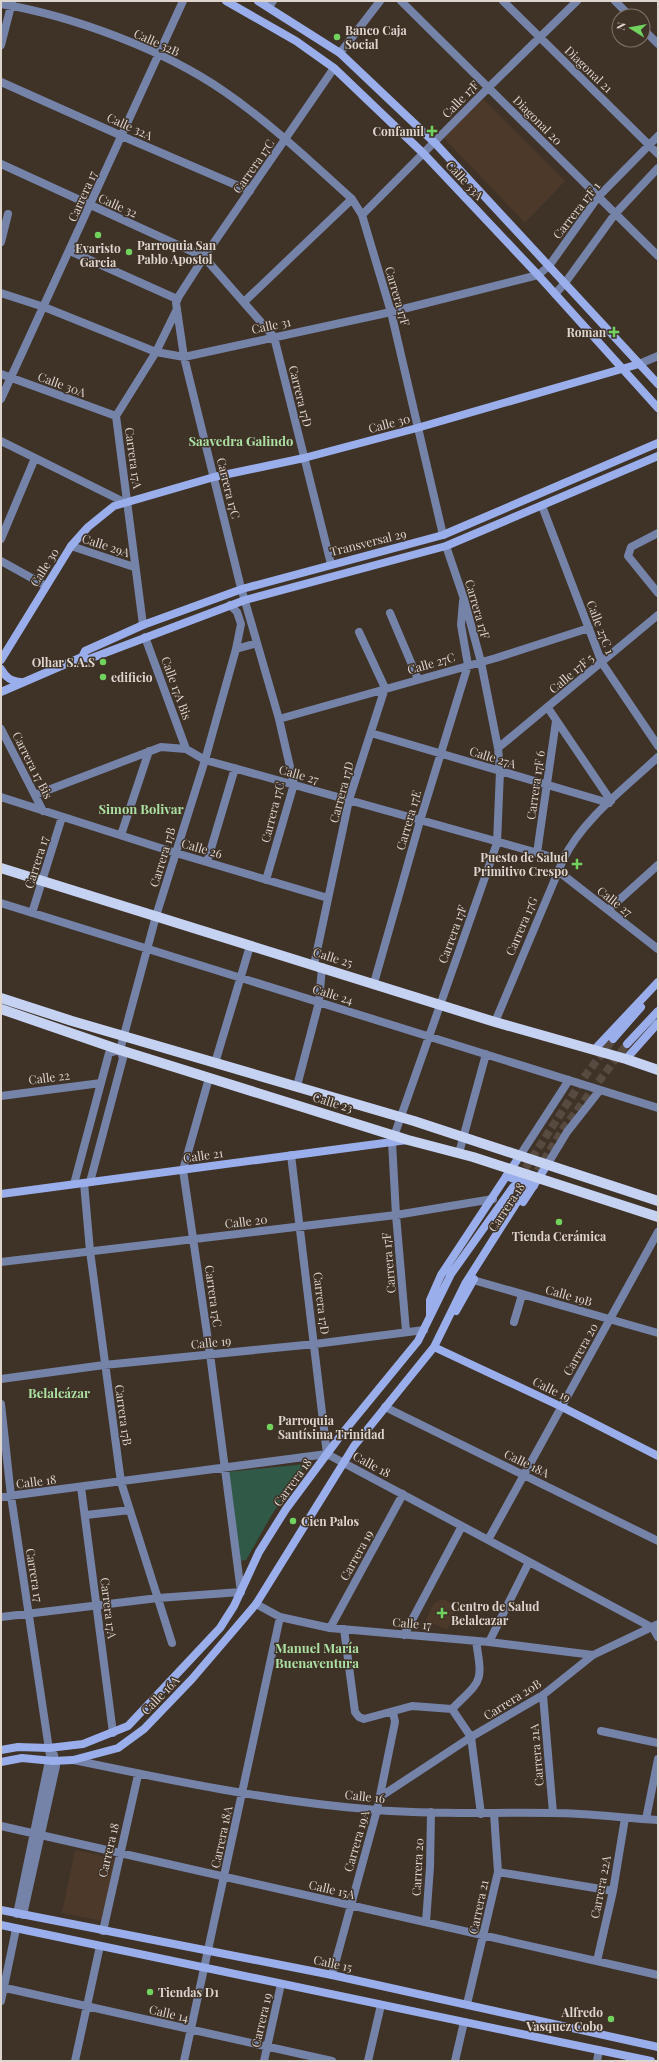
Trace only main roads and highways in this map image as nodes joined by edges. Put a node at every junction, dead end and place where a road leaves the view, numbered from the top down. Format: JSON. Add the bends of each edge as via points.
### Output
{"nodes":[{"id":1,"x":1,"y":868,"type":"edge"},
{"id":2,"x":1,"y":998,"type":"edge"},
{"id":3,"x":1,"y":1009,"type":"edge"},
{"id":4,"x":658,"y":1070,"type":"edge"},
{"id":5,"x":596,"y":1181,"type":"junction"},
{"id":6,"x":658,"y":1201,"type":"edge"},
{"id":7,"x":607,"y":1202,"type":"junction"},
{"id":8,"x":658,"y":1217,"type":"edge"}],
"edges":[{"from":1,"to":4,"type":"main road","name":"Calle 25","via":[[495,1022]]},
{"from":2,"to":5,"type":"main road","name":"Calle 23","via":[[400,1117]]},
{"from":3,"to":7,"type":"main road","name":"Calle 23","via":[[393,1138],[459,1154],[508,1174]]},
{"from":5,"to":6,"type":"main road","name":"Calle 23"},
{"from":5,"to":7,"type":"main road"},
{"from":7,"to":8,"type":"main road","name":"Calle 23"}]}
